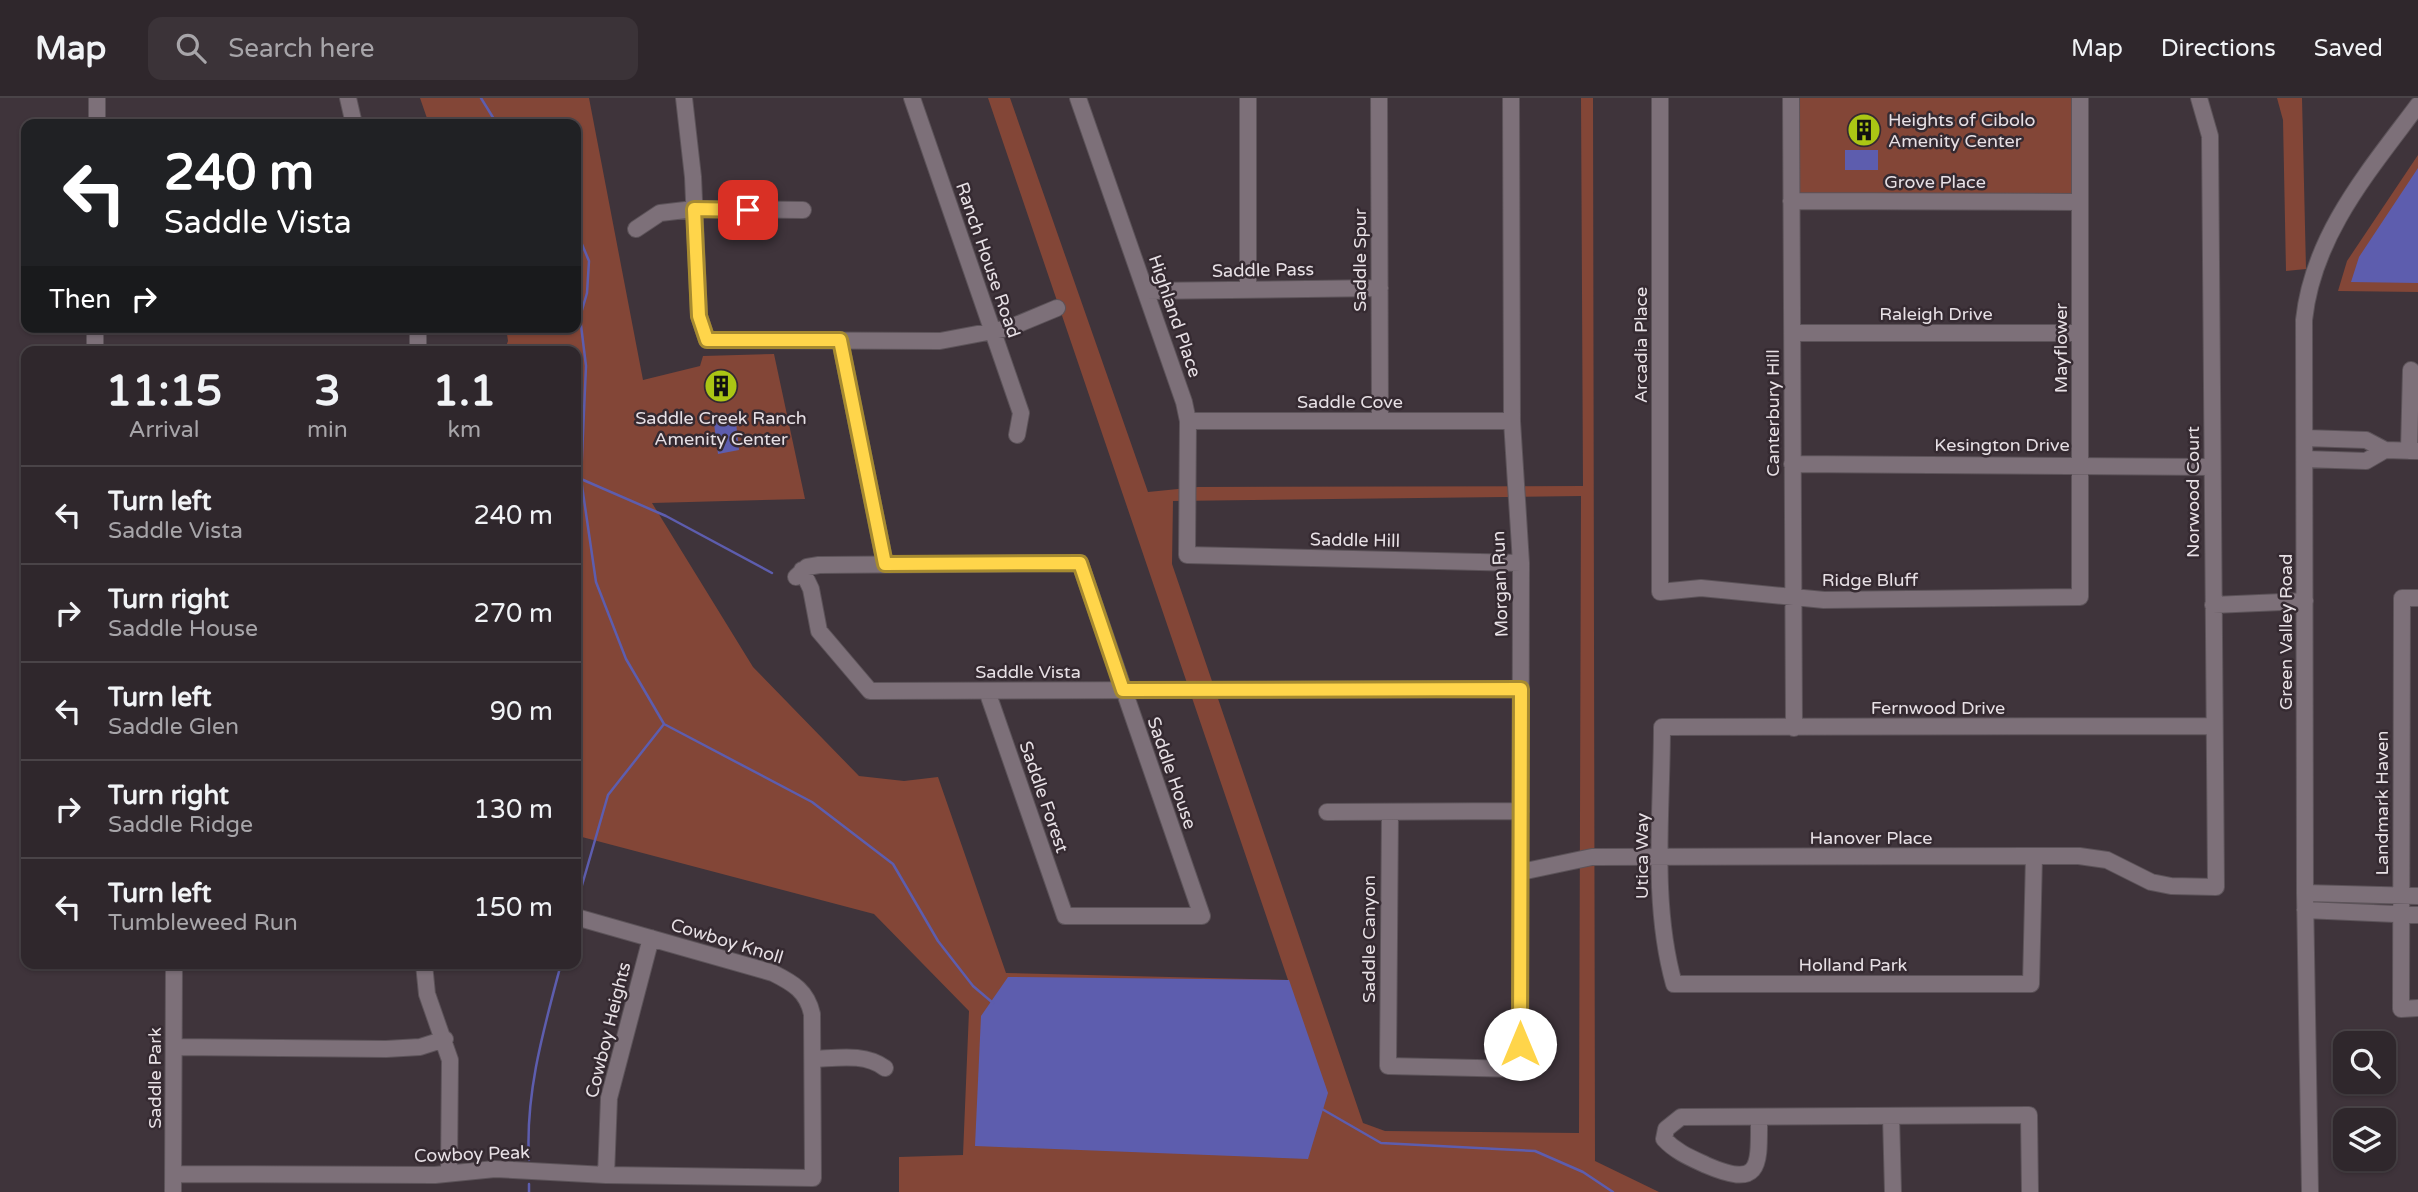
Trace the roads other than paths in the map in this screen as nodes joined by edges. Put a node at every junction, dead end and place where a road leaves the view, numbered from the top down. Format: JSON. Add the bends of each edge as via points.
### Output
{"nodes":[{"id":1,"x":97,"y":98,"type":"edge"},
{"id":2,"x":348,"y":98,"type":"edge"},
{"id":3,"x":684,"y":98,"type":"edge"},
{"id":4,"x":912,"y":98,"type":"edge"},
{"id":5,"x":1078,"y":98,"type":"edge"},
{"id":6,"x":1248,"y":98,"type":"edge"},
{"id":7,"x":1379,"y":98,"type":"edge"},
{"id":8,"x":1511,"y":98,"type":"edge"},
{"id":9,"x":1660,"y":98,"type":"edge"},
{"id":10,"x":1791,"y":98,"type":"edge"},
{"id":11,"x":2080,"y":98,"type":"edge"},
{"id":12,"x":2199,"y":98,"type":"edge"},
{"id":13,"x":2418,"y":105,"type":"edge"},
{"id":14,"x":97,"y":119,"type":"edge"},
{"id":15,"x":353,"y":119,"type":"edge"},
{"id":16,"x":1791,"y":201,"type":"junction"},
{"id":17,"x":2080,"y":202,"type":"junction"},
{"id":18,"x":694,"y":209,"type":"junction"},
{"id":19,"x":803,"y":210,"type":"dead end"},
{"id":20,"x":636,"y":229,"type":"dead end"},
{"id":21,"x":1380,"y":288,"type":"junction"},
{"id":22,"x":1248,"y":290,"type":"junction"},
{"id":23,"x":1146,"y":291,"type":"junction"},
{"id":24,"x":1057,"y":308,"type":"dead end"},
{"id":25,"x":993,"y":331,"type":"junction"},
{"id":26,"x":1792,"y":333,"type":"junction"},
{"id":27,"x":2080,"y":333,"type":"junction"},
{"id":28,"x":840,"y":340,"type":"junction"},
{"id":29,"x":2411,"y":370,"type":"dead end"},
{"id":30,"x":1188,"y":421,"type":"junction"},
{"id":31,"x":1380,"y":421,"type":"junction"},
{"id":32,"x":1512,"y":421,"type":"junction"},
{"id":33,"x":1017,"y":435,"type":"dead end"},
{"id":34,"x":2305,"y":438,"type":"junction"},
{"id":35,"x":2345,"y":439,"type":"junction"},
{"id":36,"x":2385,"y":450,"type":"junction"},
{"id":37,"x":2414,"y":451,"type":"edge"},
{"id":38,"x":2305,"y":459,"type":"junction"},
{"id":39,"x":2345,"y":461,"type":"junction"},
{"id":40,"x":1792,"y":464,"type":"junction"},
{"id":41,"x":2080,"y":464,"type":"junction"},
{"id":42,"x":2212,"y":467,"type":"junction"},
{"id":43,"x":1187,"y":555,"type":"joint"},
{"id":44,"x":1521,"y":563,"type":"junction"},
{"id":45,"x":885,"y":564,"type":"junction"},
{"id":46,"x":1660,"y":592,"type":"joint"},
{"id":47,"x":2080,"y":597,"type":"joint"},
{"id":48,"x":1792,"y":598,"type":"junction"},
{"id":49,"x":2410,"y":598,"type":"edge"},
{"id":50,"x":2305,"y":601,"type":"junction"},
{"id":51,"x":2213,"y":605,"type":"junction"},
{"id":52,"x":1521,"y":689,"type":"junction"},
{"id":53,"x":1123,"y":690,"type":"junction"},
{"id":54,"x":987,"y":691,"type":"junction"},
{"id":55,"x":2214,"y":726,"type":"junction"},
{"id":56,"x":1662,"y":727,"type":"joint"},
{"id":57,"x":1794,"y":728,"type":"junction"},
{"id":58,"x":2410,"y":762,"type":"edge"},
{"id":59,"x":1521,"y":811,"type":"junction"},
{"id":60,"x":1327,"y":812,"type":"dead end"},
{"id":61,"x":1390,"y":812,"type":"junction"},
{"id":62,"x":2034,"y":856,"type":"junction"},
{"id":63,"x":1662,"y":857,"type":"junction"},
{"id":64,"x":1521,"y":872,"type":"junction"},
{"id":65,"x":2216,"y":887,"type":"joint"},
{"id":66,"x":2305,"y":893,"type":"junction"},
{"id":67,"x":2401,"y":895,"type":"junction"},
{"id":68,"x":2418,"y":896,"type":"edge"},
{"id":69,"x":2305,"y":910,"type":"junction"},
{"id":70,"x":2410,"y":914,"type":"edge"},
{"id":71,"x":1065,"y":916,"type":"joint"},
{"id":72,"x":583,"y":919,"type":"edge"},
{"id":73,"x":652,"y":938,"type":"junction"},
{"id":74,"x":174,"y":969,"type":"edge"},
{"id":75,"x":424,"y":969,"type":"edge"},
{"id":76,"x":1674,"y":984,"type":"joint"},
{"id":77,"x":2418,"y":1008,"type":"edge"},
{"id":78,"x":445,"y":1039,"type":"junction"},
{"id":79,"x":175,"y":1047,"type":"junction"},
{"id":80,"x":814,"y":1059,"type":"junction"},
{"id":81,"x":885,"y":1068,"type":"dead end"},
{"id":82,"x":1520,"y":1069,"type":"joint"},
{"id":83,"x":1891,"y":1116,"type":"junction"},
{"id":84,"x":1759,"y":1117,"type":"junction"},
{"id":85,"x":449,"y":1173,"type":"junction"},
{"id":86,"x":174,"y":1174,"type":"junction"},
{"id":87,"x":606,"y":1175,"type":"junction"},
{"id":88,"x":813,"y":1178,"type":"joint"},
{"id":89,"x":173,"y":1192,"type":"edge"},
{"id":90,"x":1893,"y":1192,"type":"edge"},
{"id":91,"x":2030,"y":1192,"type":"edge"},
{"id":92,"x":2310,"y":1192,"type":"edge"}],
"edges":[{"from":1,"to":14,"type":"street"},
{"from":2,"to":15,"type":"street"},
{"from":3,"to":18,"type":"street"},
{"from":4,"to":25,"type":"street","name":"Ranch House Road"},
{"from":5,"to":23,"type":"street","name":"Highland Place"},
{"from":6,"to":22,"type":"street"},
{"from":7,"to":21,"type":"street","name":"Saddle Spur"},
{"from":8,"to":32,"type":"street","name":"Morgan Run"},
{"from":9,"to":46,"type":"street","name":"Arcadia Place"},
{"from":10,"to":16,"type":"street","name":"Canterbury Hill"},
{"from":11,"to":17,"type":"street","name":"Mayflower"},
{"from":12,"to":42,"type":"street","name":"Norwood Court","via":[[2210,136]]},
{"from":13,"to":34,"type":"street","name":"Green Valley Road","via":[[2334,224],[2318,258],[2304,320]]},
{"from":16,"to":17,"type":"street","name":"Grove Place"},
{"from":16,"to":26,"type":"street","name":"Canterbury Hill"},
{"from":17,"to":27,"type":"street","name":"Mayflower"},
{"from":18,"to":19,"type":"street"},
{"from":18,"to":20,"type":"street","via":[[660,213]]},
{"from":18,"to":28,"type":"street","via":[[699,316],[707,340]]},
{"from":21,"to":22,"type":"street","name":"Saddle Pass"},
{"from":21,"to":31,"type":"street","name":"Saddle Spur"},
{"from":22,"to":23,"type":"street","name":"Saddle Pass"},
{"from":23,"to":30,"type":"street","name":"Highland Place"},
{"from":24,"to":25,"type":"street"},
{"from":25,"to":28,"type":"street","via":[[940,341]]},
{"from":25,"to":33,"type":"street","name":"Ranch House Road","via":[[1021,413]]},
{"from":26,"to":27,"type":"street","name":"Raleigh Drive"},
{"from":26,"to":40,"type":"street","name":"Canterbury Hill"},
{"from":27,"to":41,"type":"street","name":"Mayflower"},
{"from":28,"to":45,"type":"street"},
{"from":29,"to":37,"type":"street"},
{"from":30,"to":31,"type":"street","name":"Saddle Cove"},
{"from":30,"to":43,"type":"street","name":"Highland Place"},
{"from":31,"to":32,"type":"street","name":"Saddle Cove"},
{"from":32,"to":44,"type":"street","name":"Morgan Run"},
{"from":34,"to":35,"type":"street"},
{"from":34,"to":38,"type":"street","name":"Green Valley Road"},
{"from":35,"to":36,"type":"street","via":[[2366,440]]},
{"from":35,"to":39,"type":"street"},
{"from":36,"to":37,"type":"street"},
{"from":36,"to":39,"type":"street","via":[[2365,461]]},
{"from":38,"to":39,"type":"street"},
{"from":38,"to":50,"type":"street","name":"Green Valley Road"},
{"from":40,"to":41,"type":"street","name":"Kesington Drive"},
{"from":40,"to":48,"type":"street","name":"Canterbury Hill"},
{"from":41,"to":42,"type":"street","name":"Kesington Drive"},
{"from":41,"to":47,"type":"street","name":"Mayflower"},
{"from":42,"to":51,"type":"street","name":"Norwood Court"},
{"from":43,"to":44,"type":"street","name":"Saddle Hill"},
{"from":44,"to":52,"type":"street","name":"Morgan Run"},
{"from":45,"to":53,"type":"street","name":"Saddle House","via":[[1080,563]]},
{"from":45,"to":54,"type":"street","name":"Saddle Vista","via":[[813,565],[799,573],[811,589],[819,631],[870,691]]},
{"from":46,"to":48,"type":"street","name":"Ridge Bluff","via":[[1701,588]]},
{"from":47,"to":48,"type":"street","name":"Ridge Bluff"},
{"from":48,"to":57,"type":"street","name":"Canterbury Hill"},
{"from":49,"to":58,"type":"street","name":"Landmark Haven"},
{"from":50,"to":51,"type":"street"},
{"from":50,"to":66,"type":"street","name":"Green Valley Road"},
{"from":51,"to":55,"type":"street","name":"Norwood Court"},
{"from":52,"to":53,"type":"street","name":"Saddle Vista"},
{"from":52,"to":59,"type":"street","name":"Morgan Run"},
{"from":53,"to":54,"type":"street","name":"Saddle Vista"},
{"from":53,"to":71,"type":"street","name":"Saddle House","via":[[1202,916]]},
{"from":54,"to":71,"type":"street","name":"Saddle Forest"},
{"from":55,"to":57,"type":"street","name":"Fernwood Drive"},
{"from":55,"to":65,"type":"street","name":"Norwood Court"},
{"from":56,"to":57,"type":"street","name":"Fernwood Drive"},
{"from":56,"to":63,"type":"street","name":"Utica Way"},
{"from":58,"to":67,"type":"street","name":"Landmark Haven"},
{"from":59,"to":61,"type":"street"},
{"from":59,"to":64,"type":"street","name":"Morgan Run"},
{"from":60,"to":61,"type":"street"},
{"from":61,"to":82,"type":"street","name":"Saddle Canyon","via":[[1388,1066]]},
{"from":62,"to":63,"type":"street","name":"Hanover Place"},
{"from":62,"to":65,"type":"street","name":"Hanover Place","via":[[2107,860],[2171,886]]},
{"from":62,"to":76,"type":"street","name":"Holland Park","via":[[2031,984]]},
{"from":63,"to":64,"type":"street","name":"Hanover Place","via":[[1586,858]]},
{"from":63,"to":76,"type":"street","name":"Utica Way","via":[[1663,939]]},
{"from":64,"to":82,"type":"street","name":"Morgan Run"},
{"from":66,"to":67,"type":"street"},
{"from":66,"to":69,"type":"street","name":"Green Valley Road"},
{"from":67,"to":68,"type":"street"},
{"from":67,"to":70,"type":"street","name":"Landmark Haven"},
{"from":69,"to":70,"type":"street"},
{"from":69,"to":92,"type":"street","name":"Green Valley Road"},
{"from":70,"to":77,"type":"street","name":"Landmark Haven","via":[[2401,1009]]},
{"from":72,"to":73,"type":"street","name":"Cowboy Knoll"},
{"from":73,"to":80,"type":"street","name":"Cowboy Knoll","via":[[793,983],[810,1003]]},
{"from":73,"to":87,"type":"street","name":"Cowboy Heights","via":[[609,1098]]},
{"from":74,"to":79,"type":"street","name":"Saddle Park"},
{"from":75,"to":78,"type":"street","via":[[427,994]]},
{"from":78,"to":79,"type":"street","via":[[420,1047],[386,1049]]},
{"from":78,"to":85,"type":"street","via":[[450,1060]]},
{"from":79,"to":86,"type":"street","name":"Saddle Park"},
{"from":80,"to":81,"type":"street","via":[[861,1058]]},
{"from":80,"to":88,"type":"street","name":"Cowboy Knoll"},
{"from":83,"to":84,"type":"street"},
{"from":83,"to":90,"type":"street"},
{"from":83,"to":91,"type":"street","via":[[2029,1115]]},
{"from":84,"to":84,"type":"street","via":[[1681,1117],[1666,1129],[1664,1139],[1682,1154],[1734,1177],[1744,1176],[1757,1160]]},
{"from":85,"to":86,"type":"street","name":"Cowboy Peak"},
{"from":85,"to":87,"type":"street","name":"Cowboy Peak","via":[[495,1170]]},
{"from":86,"to":89,"type":"street","name":"Saddle Park"},
{"from":87,"to":88,"type":"street","name":"Cowboy Peak"}]}
